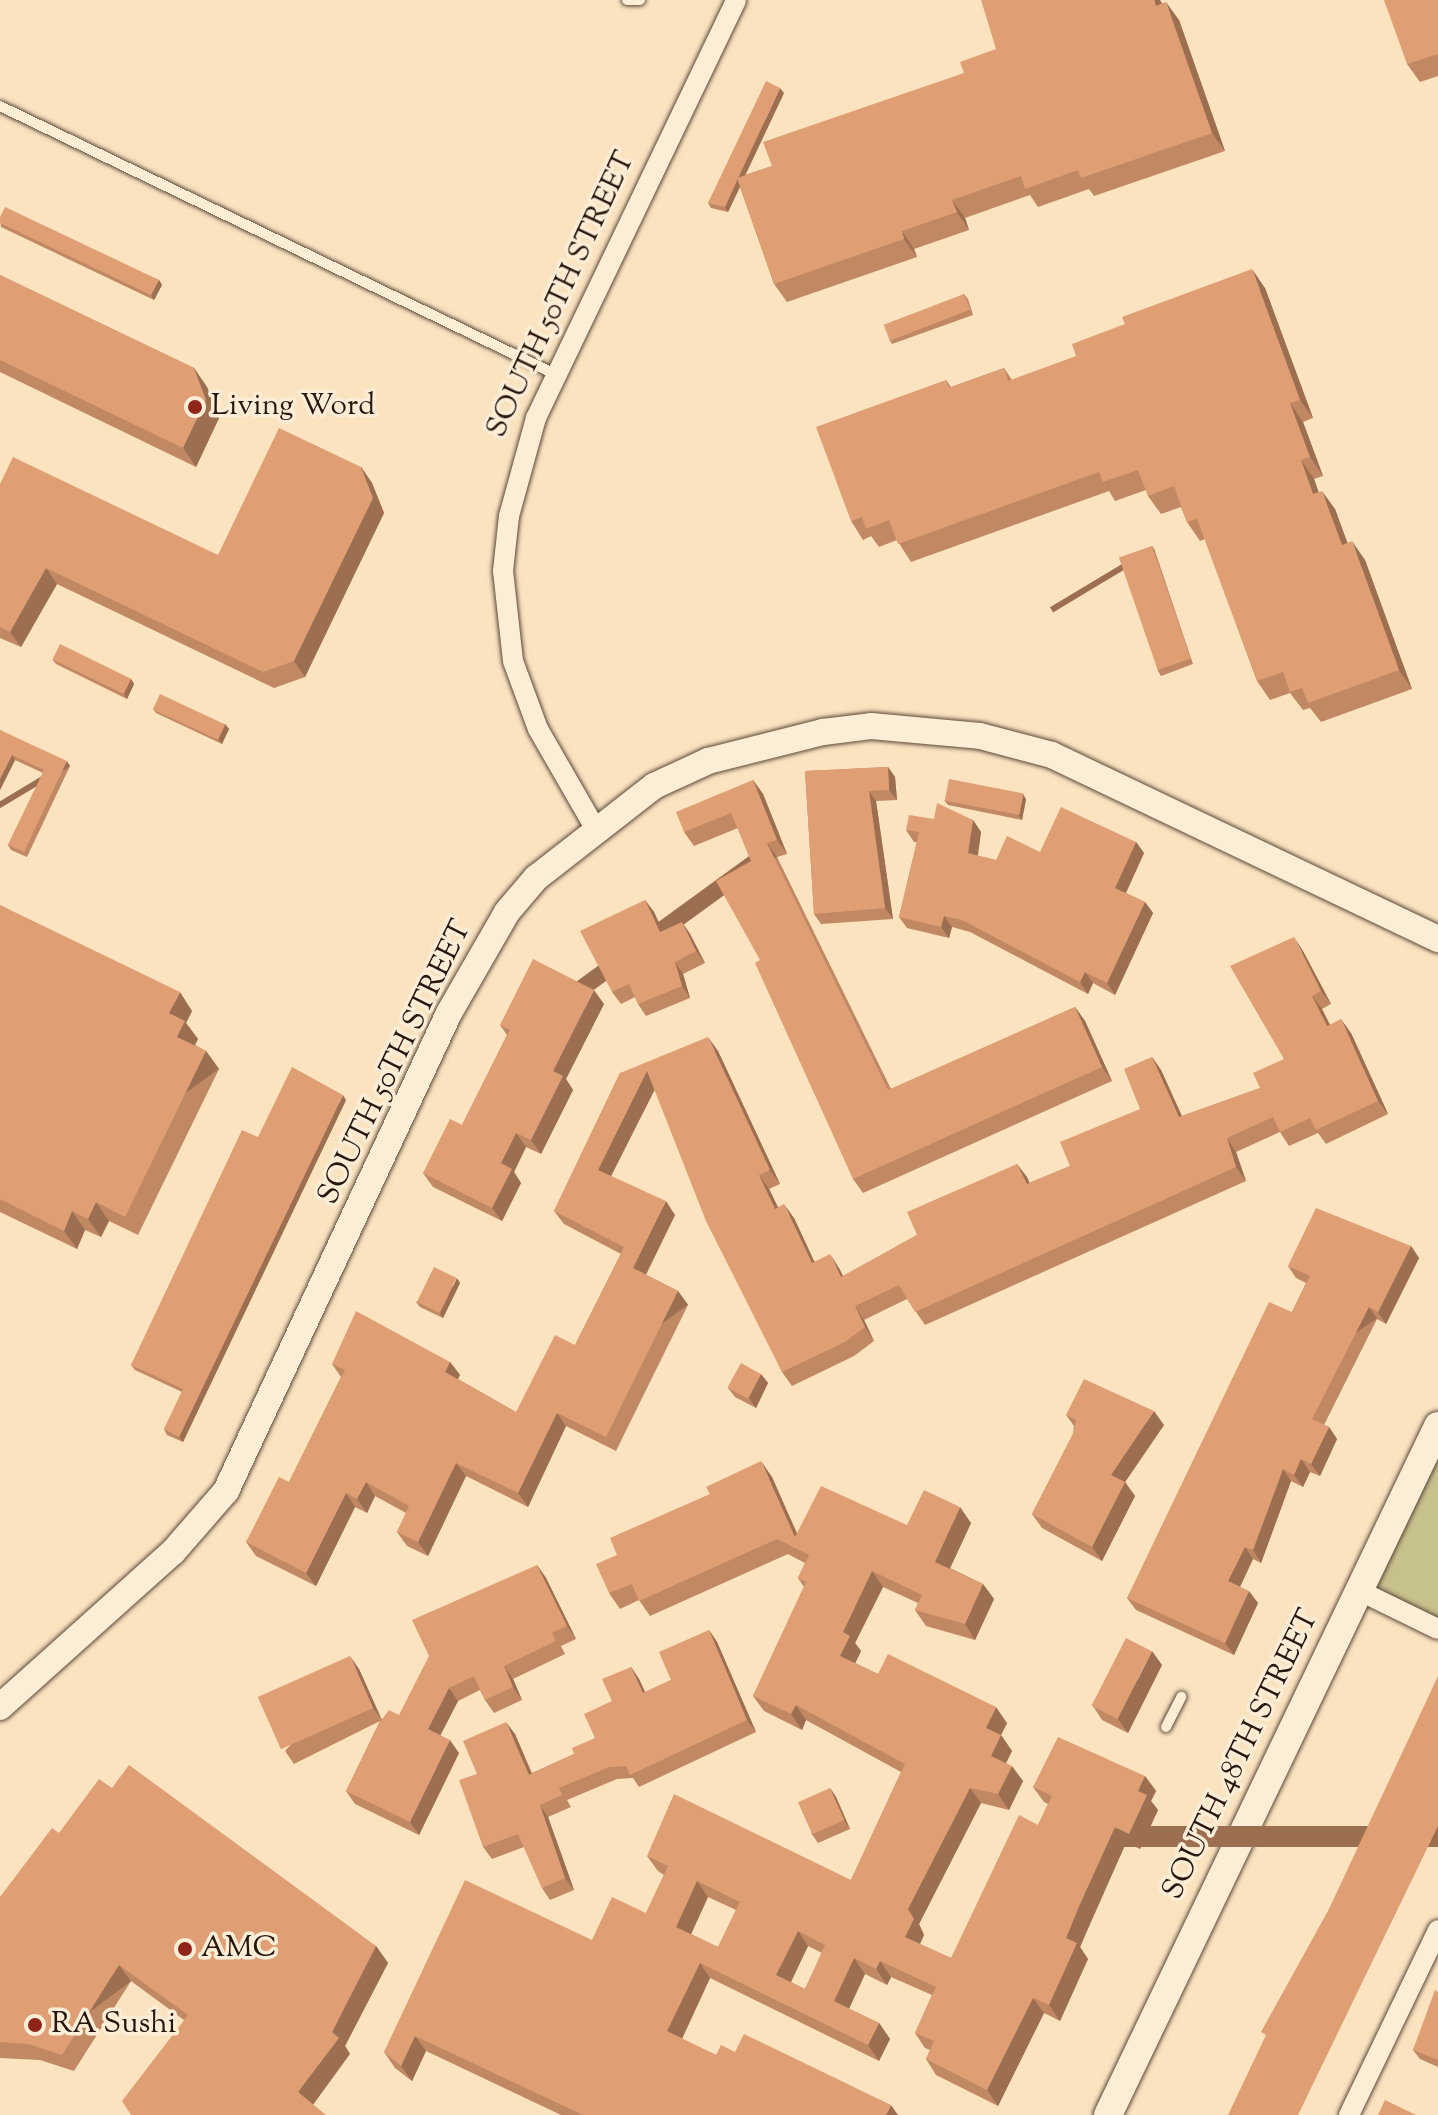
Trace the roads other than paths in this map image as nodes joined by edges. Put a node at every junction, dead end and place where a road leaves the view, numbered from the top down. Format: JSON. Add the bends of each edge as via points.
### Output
{"nodes":[{"id":1,"x":627,"y":0,"type":"edge"},
{"id":2,"x":640,"y":0,"type":"edge"},
{"id":3,"x":736,"y":0,"type":"edge"},
{"id":4,"x":0,"y":106,"type":"edge"},
{"id":5,"x":557,"y":375,"type":"junction"},
{"id":6,"x":595,"y":828,"type":"junction"},
{"id":7,"x":1438,"y":939,"type":"edge"},
{"id":8,"x":1438,"y":1426,"type":"edge"},
{"id":9,"x":1358,"y":1590,"type":"junction"},
{"id":10,"x":1438,"y":1629,"type":"edge"},
{"id":11,"x":1181,"y":1697,"type":"dead end"},
{"id":12,"x":0,"y":1707,"type":"edge"},
{"id":13,"x":1166,"y":1727,"type":"dead end"},
{"id":14,"x":1436,"y":1942,"type":"edge"},
{"id":15,"x":1108,"y":2115,"type":"edge"},
{"id":16,"x":1349,"y":2115,"type":"edge"}],
"edges":[{"from":1,"to":2,"type":"lane"},
{"from":3,"to":5,"type":"street","name":"SOUTH 50TH STREET"},
{"from":4,"to":5,"type":"lane"},
{"from":5,"to":6,"type":"street","name":"SOUTH 50TH STREET","via":[[515,481],[505,604],[527,705]]},
{"from":6,"to":7,"type":"street","via":[[654,786],[753,747],[871,726],[928,729],[1052,755]]},
{"from":6,"to":12,"type":"street","name":"SOUTH 50TH STREET","via":[[507,912],[449,1013],[226,1491],[137,1587]]},
{"from":8,"to":9,"type":"main road","name":"SOUTH 48TH STREET"},
{"from":9,"to":10,"type":"street"},
{"from":9,"to":15,"type":"main road","name":"SOUTH 48TH STREET"},
{"from":11,"to":13,"type":"lane"},
{"from":14,"to":16,"type":"street"}]}
